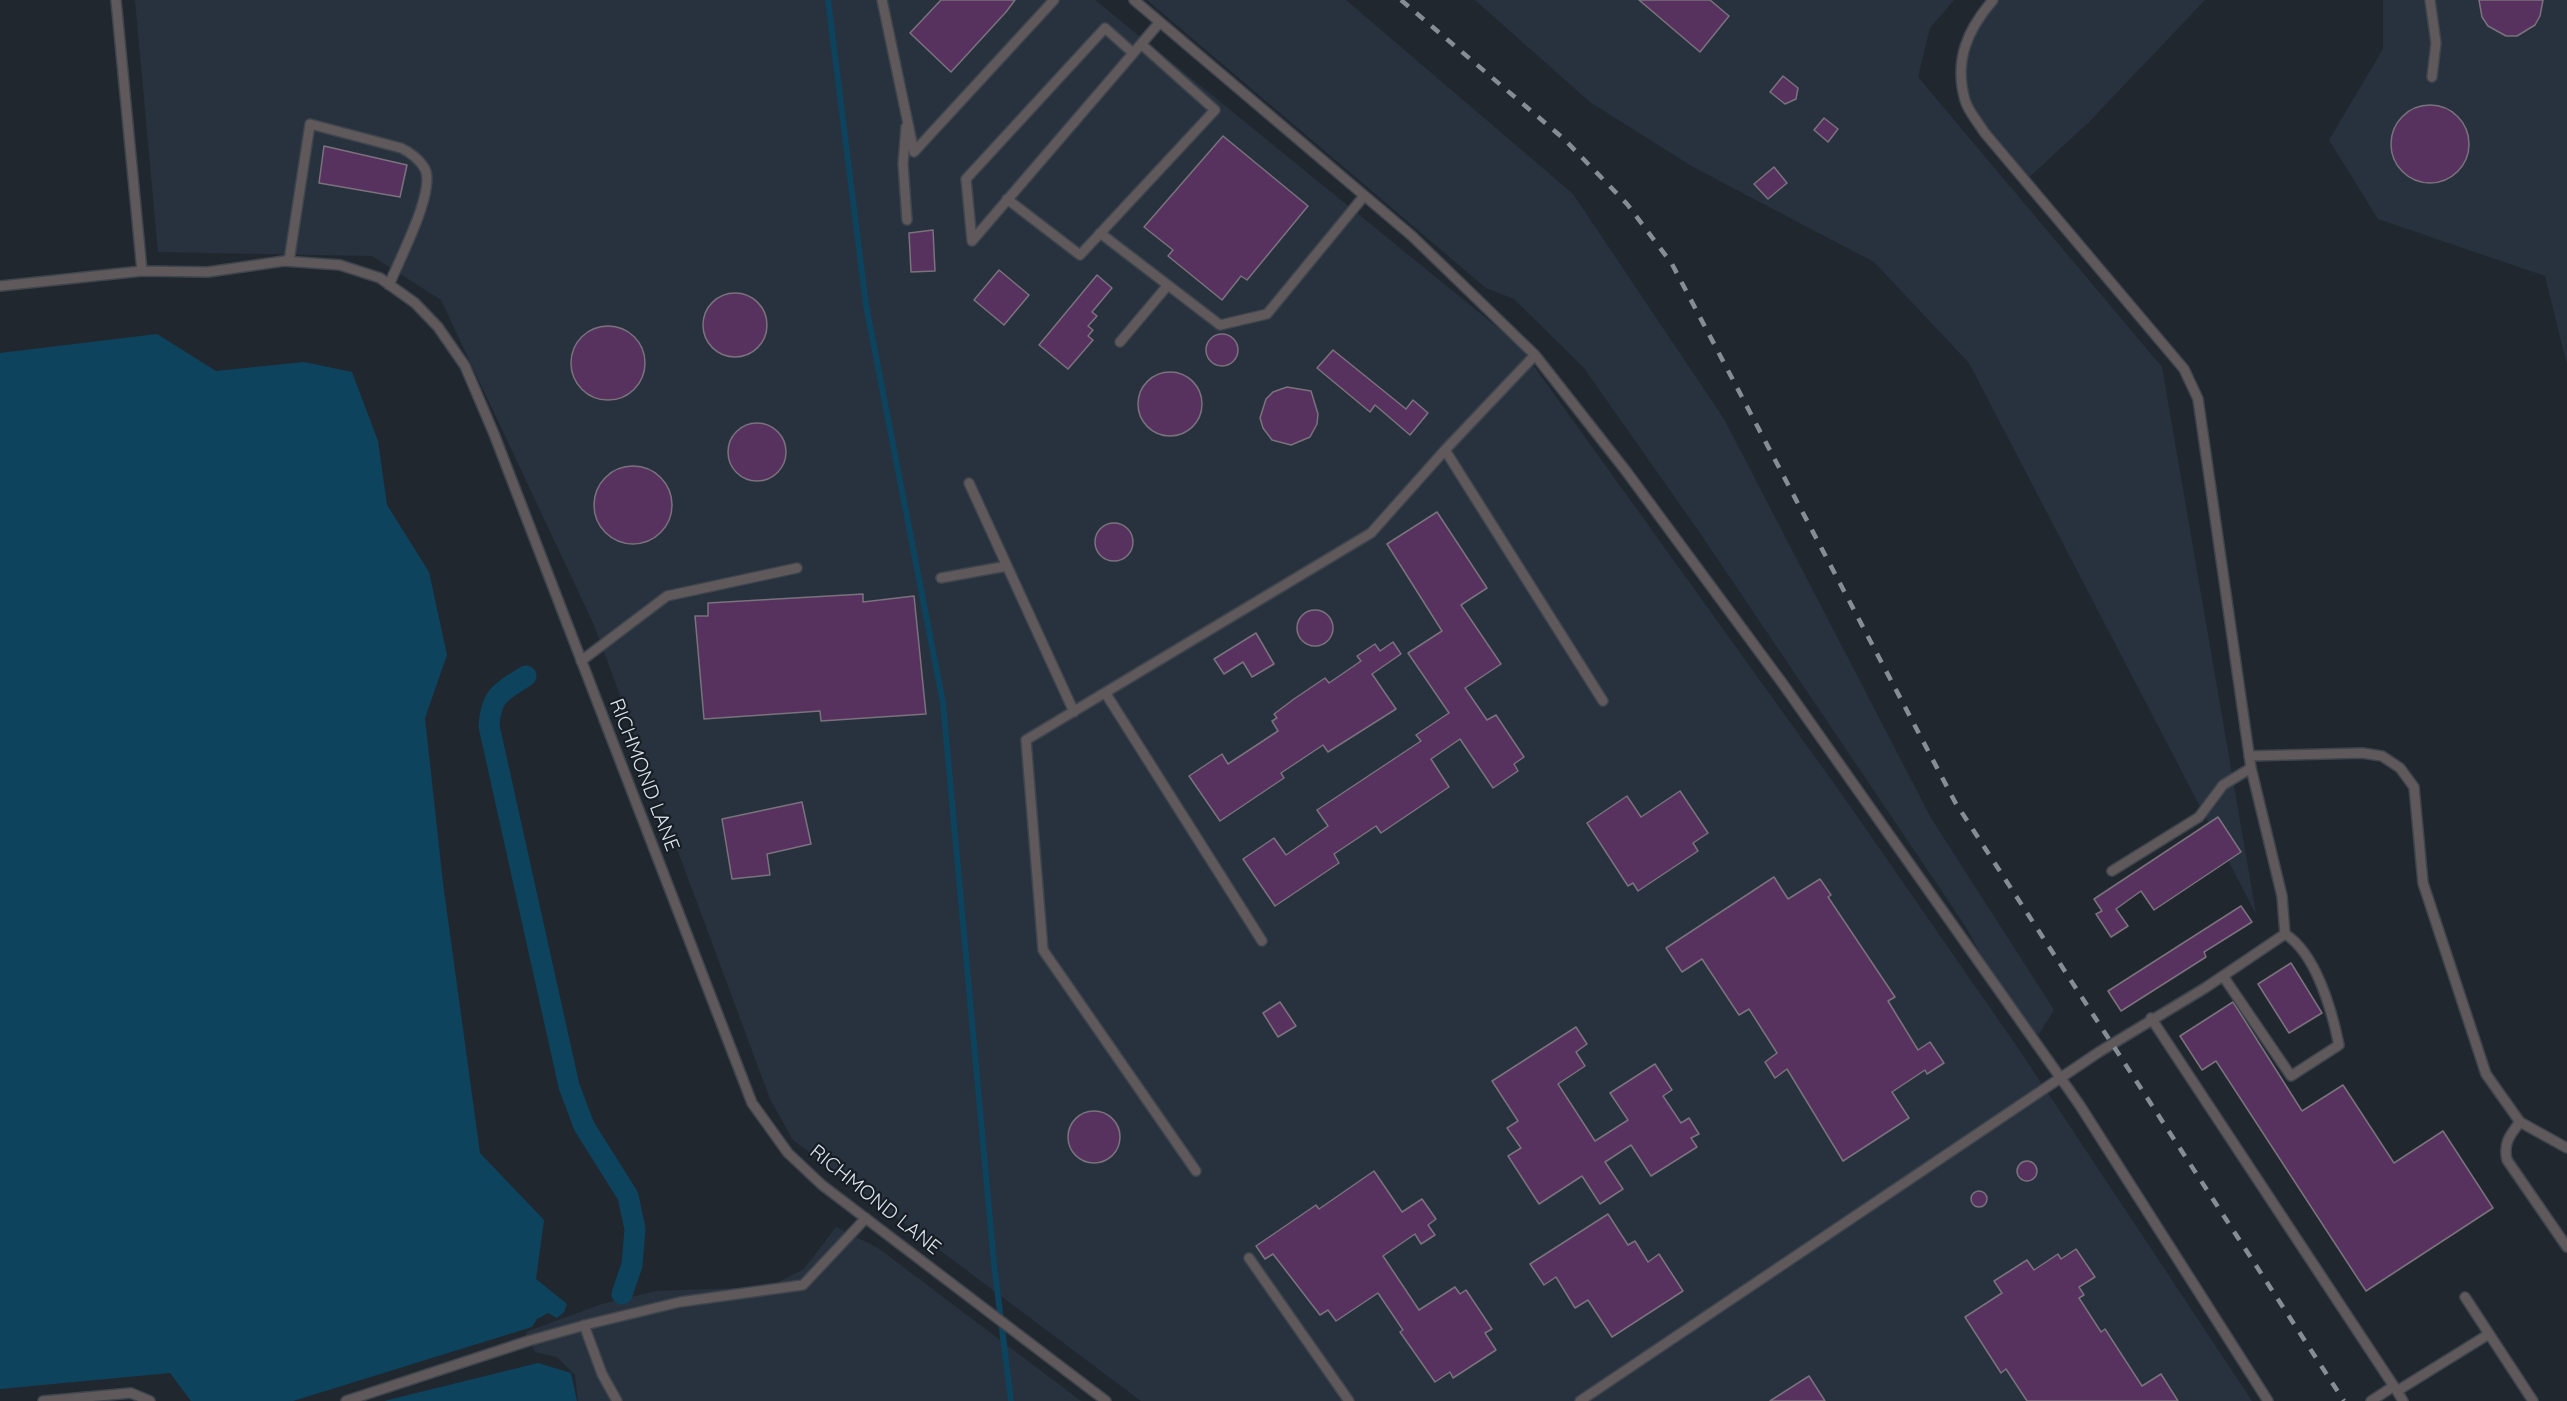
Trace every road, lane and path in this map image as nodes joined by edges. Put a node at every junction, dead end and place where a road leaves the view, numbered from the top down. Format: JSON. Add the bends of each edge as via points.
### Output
{"nodes":[{"id":1,"x":116,"y":0,"type":"edge"},
{"id":2,"x":882,"y":0,"type":"edge"},
{"id":3,"x":1054,"y":0,"type":"edge"},
{"id":4,"x":1134,"y":0,"type":"edge"},
{"id":5,"x":1993,"y":0,"type":"edge"},
{"id":6,"x":2430,"y":0,"type":"edge"},
{"id":7,"x":1160,"y":22,"type":"junction"},
{"id":8,"x":1141,"y":44,"type":"junction"},
{"id":9,"x":1133,"y":54,"type":"junction"},
{"id":10,"x":2432,"y":77,"type":"dead end"},
{"id":11,"x":907,"y":119,"type":"junction"},
{"id":12,"x":1364,"y":196,"type":"junction"},
{"id":13,"x":1007,"y":199,"type":"junction"},
{"id":14,"x":907,"y":220,"type":"dead end"},
{"id":15,"x":1100,"y":233,"type":"junction"},
{"id":16,"x":289,"y":261,"type":"junction"},
{"id":17,"x":142,"y":271,"type":"junction"},
{"id":18,"x":389,"y":285,"type":"junction"},
{"id":19,"x":1168,"y":285,"type":"junction"},
{"id":20,"x":0,"y":286,"type":"edge"},
{"id":21,"x":1120,"y":342,"type":"dead end"},
{"id":22,"x":1534,"y":355,"type":"junction"},
{"id":23,"x":1445,"y":450,"type":"junction"},
{"id":24,"x":969,"y":483,"type":"dead end"},
{"id":25,"x":1007,"y":566,"type":"junction"},
{"id":26,"x":797,"y":568,"type":"dead end"},
{"id":27,"x":941,"y":578,"type":"dead end"},
{"id":28,"x":581,"y":661,"type":"junction"},
{"id":29,"x":1106,"y":694,"type":"junction"},
{"id":30,"x":1603,"y":700,"type":"dead end"},
{"id":31,"x":1074,"y":712,"type":"junction"},
{"id":32,"x":2249,"y":756,"type":"junction"},
{"id":33,"x":2251,"y":768,"type":"junction"},
{"id":34,"x":2112,"y":871,"type":"dead end"},
{"id":35,"x":2285,"y":934,"type":"junction"},
{"id":36,"x":1262,"y":941,"type":"dead end"},
{"id":37,"x":2223,"y":976,"type":"junction"},
{"id":38,"x":2151,"y":1018,"type":"junction"},
{"id":39,"x":2060,"y":1078,"type":"junction"},
{"id":40,"x":2520,"y":1122,"type":"junction"},
{"id":41,"x":2567,"y":1148,"type":"edge"},
{"id":42,"x":1196,"y":1171,"type":"dead end"},
{"id":43,"x":868,"y":1220,"type":"junction"},
{"id":44,"x":2567,"y":1247,"type":"edge"},
{"id":45,"x":1249,"y":1258,"type":"dead end"},
{"id":46,"x":2465,"y":1297,"type":"dead end"},
{"id":47,"x":584,"y":1325,"type":"junction"},
{"id":48,"x":2490,"y":1334,"type":"junction"},
{"id":49,"x":2395,"y":1389,"type":"junction"},
{"id":50,"x":43,"y":1401,"type":"edge"},
{"id":51,"x":150,"y":1401,"type":"edge"},
{"id":52,"x":346,"y":1401,"type":"edge"},
{"id":53,"x":616,"y":1401,"type":"edge"},
{"id":54,"x":1106,"y":1401,"type":"edge"},
{"id":55,"x":1349,"y":1401,"type":"edge"},
{"id":56,"x":1580,"y":1401,"type":"edge"},
{"id":57,"x":2268,"y":1401,"type":"edge"},
{"id":58,"x":2371,"y":1401,"type":"edge"},
{"id":59,"x":2403,"y":1401,"type":"edge"},
{"id":60,"x":2533,"y":1401,"type":"edge"}],
"edges":[{"from":1,"to":17,"type":"lane"},
{"from":2,"to":11,"type":"lane"},
{"from":3,"to":11,"type":"lane","via":[[914,152]]},
{"from":4,"to":7,"type":"lane"},
{"from":5,"to":32,"type":"lane","via":[[1969,37],[1959,66],[1965,102],[1984,132],[2184,369],[2198,399]]},
{"from":6,"to":10,"type":"lane","via":[[2436,43]]},
{"from":7,"to":8,"type":"lane"},
{"from":7,"to":12,"type":"lane"},
{"from":8,"to":9,"type":"lane"},
{"from":8,"to":15,"type":"lane","via":[[1215,110]]},
{"from":9,"to":13,"type":"lane"},
{"from":9,"to":13,"type":"lane","via":[[1105,28],[966,179],[972,241]]},
{"from":11,"to":14,"type":"lane","via":[[903,164]]},
{"from":12,"to":19,"type":"lane","via":[[1267,315],[1220,325]]},
{"from":12,"to":22,"type":"lane","via":[[1412,236]]},
{"from":13,"to":15,"type":"lane","via":[[1080,255]]},
{"from":15,"to":19,"type":"lane"},
{"from":16,"to":17,"type":"lane","name":"RICHMOND LANE","via":[[208,272]]},
{"from":16,"to":18,"type":"lane","name":"RICHMOND LANE","via":[[340,265],[380,278]]},
{"from":16,"to":18,"type":"lane","via":[[310,124],[400,148],[410,152],[426,170],[428,190]]},
{"from":17,"to":20,"type":"lane","name":"RICHMOND LANE"},
{"from":18,"to":28,"type":"lane","name":"RICHMOND LANE","via":[[415,303],[438,327],[465,366]]},
{"from":19,"to":21,"type":"lane"},
{"from":22,"to":23,"type":"lane"},
{"from":22,"to":39,"type":"lane","via":[[1626,471],[1776,675]]},
{"from":23,"to":29,"type":"lane","via":[[1371,533]]},
{"from":23,"to":30,"type":"lane"},
{"from":24,"to":25,"type":"lane"},
{"from":25,"to":27,"type":"lane"},
{"from":25,"to":31,"type":"lane"},
{"from":26,"to":28,"type":"lane","via":[[667,596]]},
{"from":28,"to":43,"type":"lane","name":"RICHMOND LANE","via":[[752,1103],[788,1153]]},
{"from":29,"to":31,"type":"lane"},
{"from":29,"to":36,"type":"lane"},
{"from":31,"to":42,"type":"lane","via":[[1026,740],[1043,950]]},
{"from":32,"to":33,"type":"lane"},
{"from":32,"to":40,"type":"lane","via":[[2362,753],[2382,756],[2400,768],[2414,787],[2423,883],[2486,1074]]},
{"from":33,"to":34,"type":"lane","via":[[2223,785],[2199,817]]},
{"from":33,"to":35,"type":"lane","via":[[2282,896]]},
{"from":35,"to":37,"type":"lane"},
{"from":35,"to":37,"type":"lane","via":[[2298,942],[2331,1006],[2339,1045],[2290,1076]]},
{"from":37,"to":38,"type":"lane"},
{"from":38,"to":39,"type":"lane"},
{"from":38,"to":49,"type":"lane"},
{"from":39,"to":56,"type":"lane"},
{"from":39,"to":57,"type":"lane"},
{"from":40,"to":41,"type":"lane"},
{"from":40,"to":44,"type":"lane","via":[[2507,1140],[2507,1160]]},
{"from":43,"to":47,"type":"lane","via":[[803,1285],[680,1302]]},
{"from":43,"to":54,"type":"lane","name":"RICHMOND LANE"},
{"from":45,"to":55,"type":"lane"},
{"from":46,"to":48,"type":"lane"},
{"from":47,"to":52,"type":"lane"},
{"from":47,"to":53,"type":"lane"},
{"from":48,"to":49,"type":"lane"},
{"from":48,"to":60,"type":"lane"},
{"from":49,"to":58,"type":"lane"},
{"from":49,"to":59,"type":"lane"},
{"from":50,"to":51,"type":"lane","via":[[131,1393]]}]}
